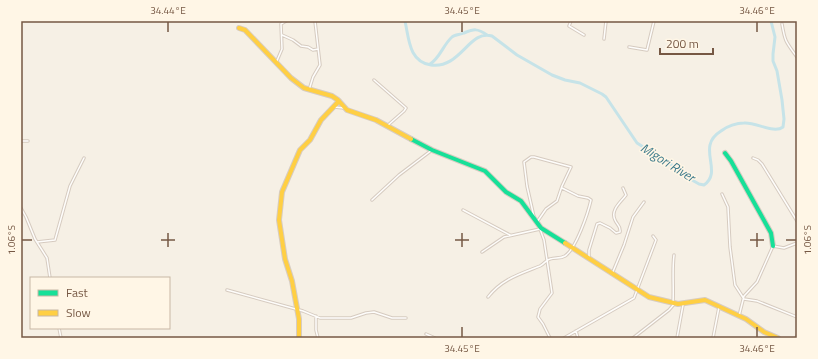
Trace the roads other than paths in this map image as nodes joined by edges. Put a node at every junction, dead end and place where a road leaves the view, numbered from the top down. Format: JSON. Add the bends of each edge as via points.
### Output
{"nodes":[{"id":1,"x":286,"y":21,"type":"edge"},
{"id":2,"x":315,"y":21,"type":"edge"},
{"id":3,"x":571,"y":21,"type":"edge"},
{"id":4,"x":606,"y":21,"type":"edge"},
{"id":5,"x":654,"y":21,"type":"edge"},
{"id":6,"x":782,"y":24,"type":"dead end"},
{"id":7,"x":239,"y":28,"type":"dead end"},
{"id":8,"x":281,"y":35,"type":"junction"},
{"id":9,"x":584,"y":35,"type":"dead end"},
{"id":10,"x":604,"y":39,"type":"dead end"},
{"id":11,"x":629,"y":47,"type":"dead end"},
{"id":12,"x":318,"y":49,"type":"junction"},
{"id":13,"x":797,"y":57,"type":"edge"},
{"id":14,"x":276,"y":63,"type":"junction"},
{"id":15,"x":374,"y":80,"type":"dead end"},
{"id":16,"x":309,"y":90,"type":"junction"},
{"id":17,"x":339,"y":101,"type":"junction"},
{"id":18,"x":334,"y":107,"type":"junction"},
{"id":19,"x":344,"y":108,"type":"junction"},
{"id":20,"x":387,"y":126,"type":"junction"},
{"id":21,"x":21,"y":141,"type":"edge"},
{"id":22,"x":28,"y":141,"type":"dead end"},
{"id":23,"x":432,"y":150,"type":"junction"},
{"id":24,"x":725,"y":153,"type":"dead end"},
{"id":25,"x":84,"y":158,"type":"dead end"},
{"id":26,"x":754,"y":158,"type":"dead end"},
{"id":27,"x":562,"y":188,"type":"junction"},
{"id":28,"x":623,"y":188,"type":"dead end"},
{"id":29,"x":722,"y":194,"type":"dead end"},
{"id":30,"x":372,"y":200,"type":"dead end"},
{"id":31,"x":644,"y":202,"type":"dead end"},
{"id":32,"x":21,"y":208,"type":"edge"},
{"id":33,"x":463,"y":210,"type":"dead end"},
{"id":34,"x":534,"y":218,"type":"junction"},
{"id":35,"x":797,"y":222,"type":"edge"},
{"id":36,"x":539,"y":225,"type":"junction"},
{"id":37,"x":510,"y":235,"type":"junction"},
{"id":38,"x":654,"y":236,"type":"dead end"},
{"id":39,"x":37,"y":242,"type":"junction"},
{"id":40,"x":797,"y":243,"type":"edge"},
{"id":41,"x":773,"y":246,"type":"junction"},
{"id":42,"x":572,"y":248,"type":"junction"},
{"id":43,"x":482,"y":252,"type":"dead end"},
{"id":44,"x":674,"y":255,"type":"dead end"},
{"id":45,"x":589,"y":259,"type":"junction"},
{"id":46,"x":546,"y":261,"type":"junction"},
{"id":47,"x":612,"y":274,"type":"junction"},
{"id":48,"x":50,"y":277,"type":"edge"},
{"id":49,"x":227,"y":290,"type":"dead end"},
{"id":50,"x":638,"y":291,"type":"junction"},
{"id":51,"x":488,"y":297,"type":"dead end"},
{"id":52,"x":744,"y":299,"type":"junction"},
{"id":53,"x":674,"y":303,"type":"junction"},
{"id":54,"x":683,"y":303,"type":"junction"},
{"id":55,"x":719,"y":307,"type":"junction"},
{"id":56,"x":297,"y":309,"type":"junction"},
{"id":57,"x":316,"y":316,"type":"junction"},
{"id":58,"x":739,"y":316,"type":"junction"},
{"id":59,"x":797,"y":317,"type":"edge"},
{"id":60,"x":406,"y":318,"type":"dead end"},
{"id":61,"x":576,"y":331,"type":"junction"},
{"id":62,"x":426,"y":334,"type":"dead end"},
{"id":63,"x":797,"y":335,"type":"edge"},
{"id":64,"x":299,"y":338,"type":"edge"},
{"id":65,"x":318,"y":338,"type":"edge"},
{"id":66,"x":435,"y":338,"type":"edge"},
{"id":67,"x":550,"y":338,"type":"edge"},
{"id":68,"x":564,"y":338,"type":"edge"},
{"id":69,"x":578,"y":338,"type":"edge"},
{"id":70,"x":633,"y":338,"type":"edge"},
{"id":71,"x":677,"y":338,"type":"edge"},
{"id":72,"x":713,"y":338,"type":"edge"},
{"id":73,"x":778,"y":338,"type":"edge"},
{"id":74,"x":796,"y":338,"type":"edge"}],
"edges":[{"from":1,"to":8,"type":"street","via":[[281,24]]},
{"from":2,"to":12,"type":"street"},
{"from":3,"to":9,"type":"street","via":[[569,26]]},
{"from":4,"to":10,"type":"street"},
{"from":5,"to":11,"type":"street","via":[[646,50]]},
{"from":6,"to":13,"type":"street","via":[[785,40]]},
{"from":7,"to":14,"type":"street","via":[[245,30]]},
{"from":8,"to":12,"type":"street","via":[[301,46]]},
{"from":8,"to":14,"type":"street","via":[[282,49]]},
{"from":12,"to":16,"type":"street","via":[[320,65]]},
{"from":14,"to":16,"type":"street","via":[[291,78]]},
{"from":15,"to":20,"type":"street","via":[[406,109]]},
{"from":16,"to":17,"type":"street","via":[[332,96]]},
{"from":17,"to":18,"type":"street"},
{"from":17,"to":19,"type":"street"},
{"from":18,"to":19,"type":"street"},
{"from":18,"to":56,"type":"street","via":[[320,120],[310,141],[300,150],[282,192],[279,220]]},
{"from":19,"to":20,"type":"street"},
{"from":20,"to":23,"type":"street"},
{"from":21,"to":22,"type":"street"},
{"from":23,"to":30,"type":"street"},
{"from":23,"to":34,"type":"street","via":[[485,171],[506,192],[520,201]]},
{"from":24,"to":41,"type":"street","via":[[732,161],[770,231]]},
{"from":25,"to":39,"type":"street","via":[[70,186],[55,240]]},
{"from":26,"to":35,"type":"street","via":[[760,162]]},
{"from":27,"to":34,"type":"street","via":[[572,167],[534,157],[524,161]]},
{"from":27,"to":36,"type":"street","via":[[557,202],[546,209]]},
{"from":27,"to":42,"type":"street","via":[[591,200]]},
{"from":28,"to":45,"type":"street","via":[[626,195],[615,207],[614,216],[620,232],[615,233],[608,226],[598,224],[588,250]]},
{"from":29,"to":52,"type":"street","via":[[728,207],[735,285]]},
{"from":31,"to":47,"type":"street","via":[[632,217]]},
{"from":32,"to":39,"type":"street"},
{"from":33,"to":37,"type":"street"},
{"from":34,"to":36,"type":"street"},
{"from":36,"to":37,"type":"street"},
{"from":36,"to":42,"type":"street"},
{"from":36,"to":46,"type":"street"},
{"from":37,"to":43,"type":"street"},
{"from":38,"to":50,"type":"street","via":[[656,240]]},
{"from":39,"to":48,"type":"street","via":[[47,258]]},
{"from":40,"to":41,"type":"street","via":[[784,248]]},
{"from":41,"to":52,"type":"street","via":[[756,282]]},
{"from":42,"to":45,"type":"street"},
{"from":42,"to":46,"type":"street","via":[[564,256]]},
{"from":44,"to":53,"type":"street"},
{"from":45,"to":47,"type":"street"},
{"from":46,"to":51,"type":"street","via":[[542,266],[506,280]]},
{"from":46,"to":67,"type":"street","via":[[552,294],[540,309],[538,317]]},
{"from":47,"to":50,"type":"street"},
{"from":49,"to":56,"type":"street"},
{"from":50,"to":53,"type":"street","via":[[652,298]]},
{"from":50,"to":61,"type":"street","via":[[632,300]]},
{"from":52,"to":58,"type":"street"},
{"from":52,"to":59,"type":"street","via":[[757,301]]},
{"from":53,"to":54,"type":"street"},
{"from":53,"to":70,"type":"street","via":[[669,310]]},
{"from":54,"to":55,"type":"street","via":[[703,300]]},
{"from":54,"to":71,"type":"street"},
{"from":55,"to":58,"type":"street"},
{"from":55,"to":72,"type":"street"},
{"from":56,"to":57,"type":"street"},
{"from":56,"to":64,"type":"street"},
{"from":57,"to":60,"type":"street","via":[[351,318],[374,312],[394,319]]},
{"from":57,"to":65,"type":"street"},
{"from":58,"to":73,"type":"street"},
{"from":61,"to":68,"type":"street"},
{"from":61,"to":69,"type":"street"},
{"from":62,"to":66,"type":"street"},
{"from":63,"to":74,"type":"street"}]}
